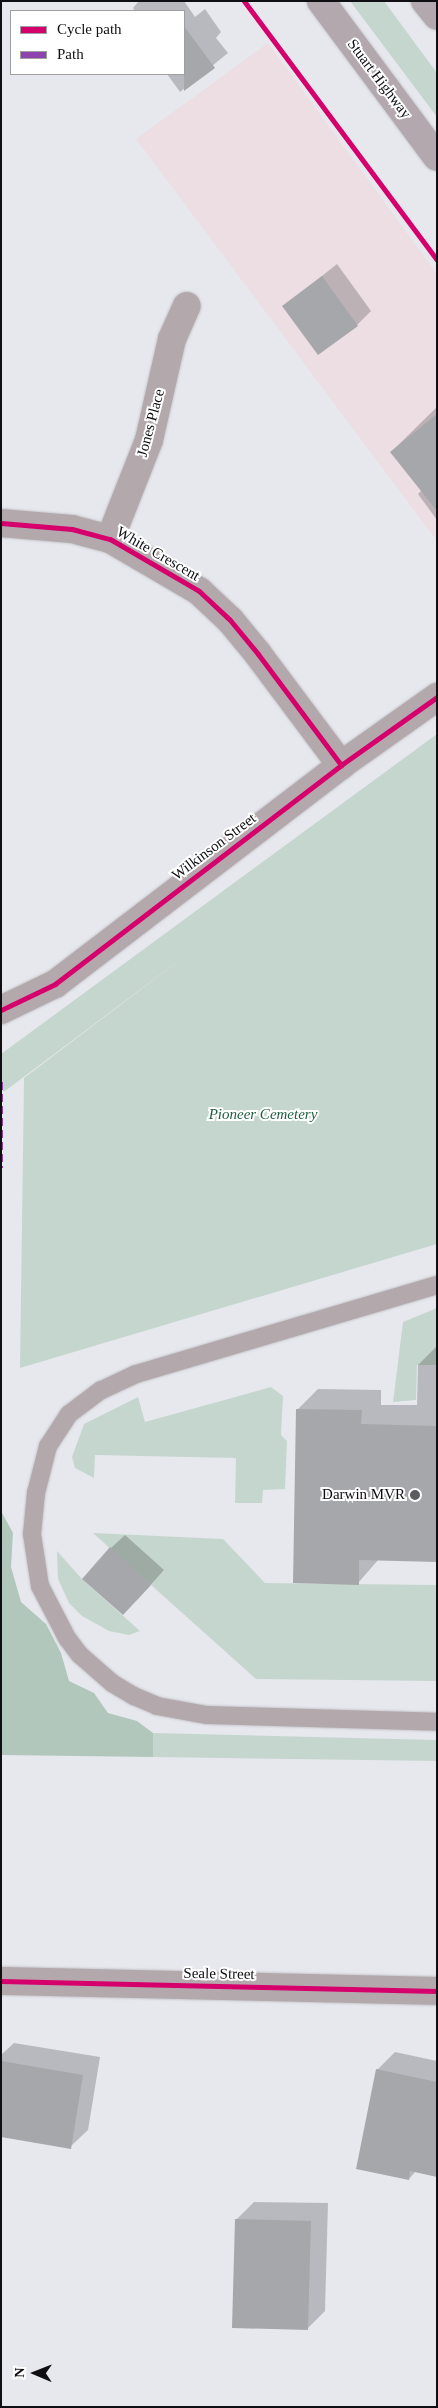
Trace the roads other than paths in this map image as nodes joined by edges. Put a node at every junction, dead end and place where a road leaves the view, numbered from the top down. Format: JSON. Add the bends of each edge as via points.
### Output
{"nodes":[{"id":1,"x":321,"y":1,"type":"edge"},
{"id":2,"x":426,"y":1,"type":"edge"},
{"id":3,"x":437,"y":16,"type":"edge"},
{"id":4,"x":437,"y":157,"type":"edge"},
{"id":5,"x":187,"y":306,"type":"dead end"},
{"id":6,"x":1,"y":524,"type":"edge"},
{"id":7,"x":110,"y":539,"type":"junction"},
{"id":8,"x":437,"y":697,"type":"edge"},
{"id":9,"x":341,"y":765,"type":"junction"},
{"id":10,"x":1,"y":1010,"type":"edge"},
{"id":11,"x":437,"y":1284,"type":"edge"},
{"id":12,"x":437,"y":1722,"type":"edge"},
{"id":13,"x":1,"y":1981,"type":"edge"},
{"id":14,"x":437,"y":1991,"type":"edge"}],
"edges":[{"from":1,"to":4,"type":"highway","name":"Stuart Highway"},
{"from":2,"to":3,"type":"highway"},
{"from":5,"to":7,"type":"street","name":"Jones Place","via":[[172,339],[149,440]]},
{"from":6,"to":7,"type":"street","name":"White Crescent","via":[[45,525]]},
{"from":7,"to":9,"type":"street","name":"White Crescent","via":[[199,591],[230,620]]},
{"from":8,"to":9,"type":"street","name":"Wilkinson Street"},
{"from":9,"to":10,"type":"street","name":"Wilkinson Street","via":[[55,984]]},
{"from":11,"to":12,"type":"lane","via":[[136,1374],[102,1390],[69,1414],[48,1446],[36,1493],[32,1534],[40,1586],[67,1638],[105,1678],[134,1696],[156,1706],[207,1715]]},
{"from":13,"to":14,"type":"street","name":"Seale Street"}]}
